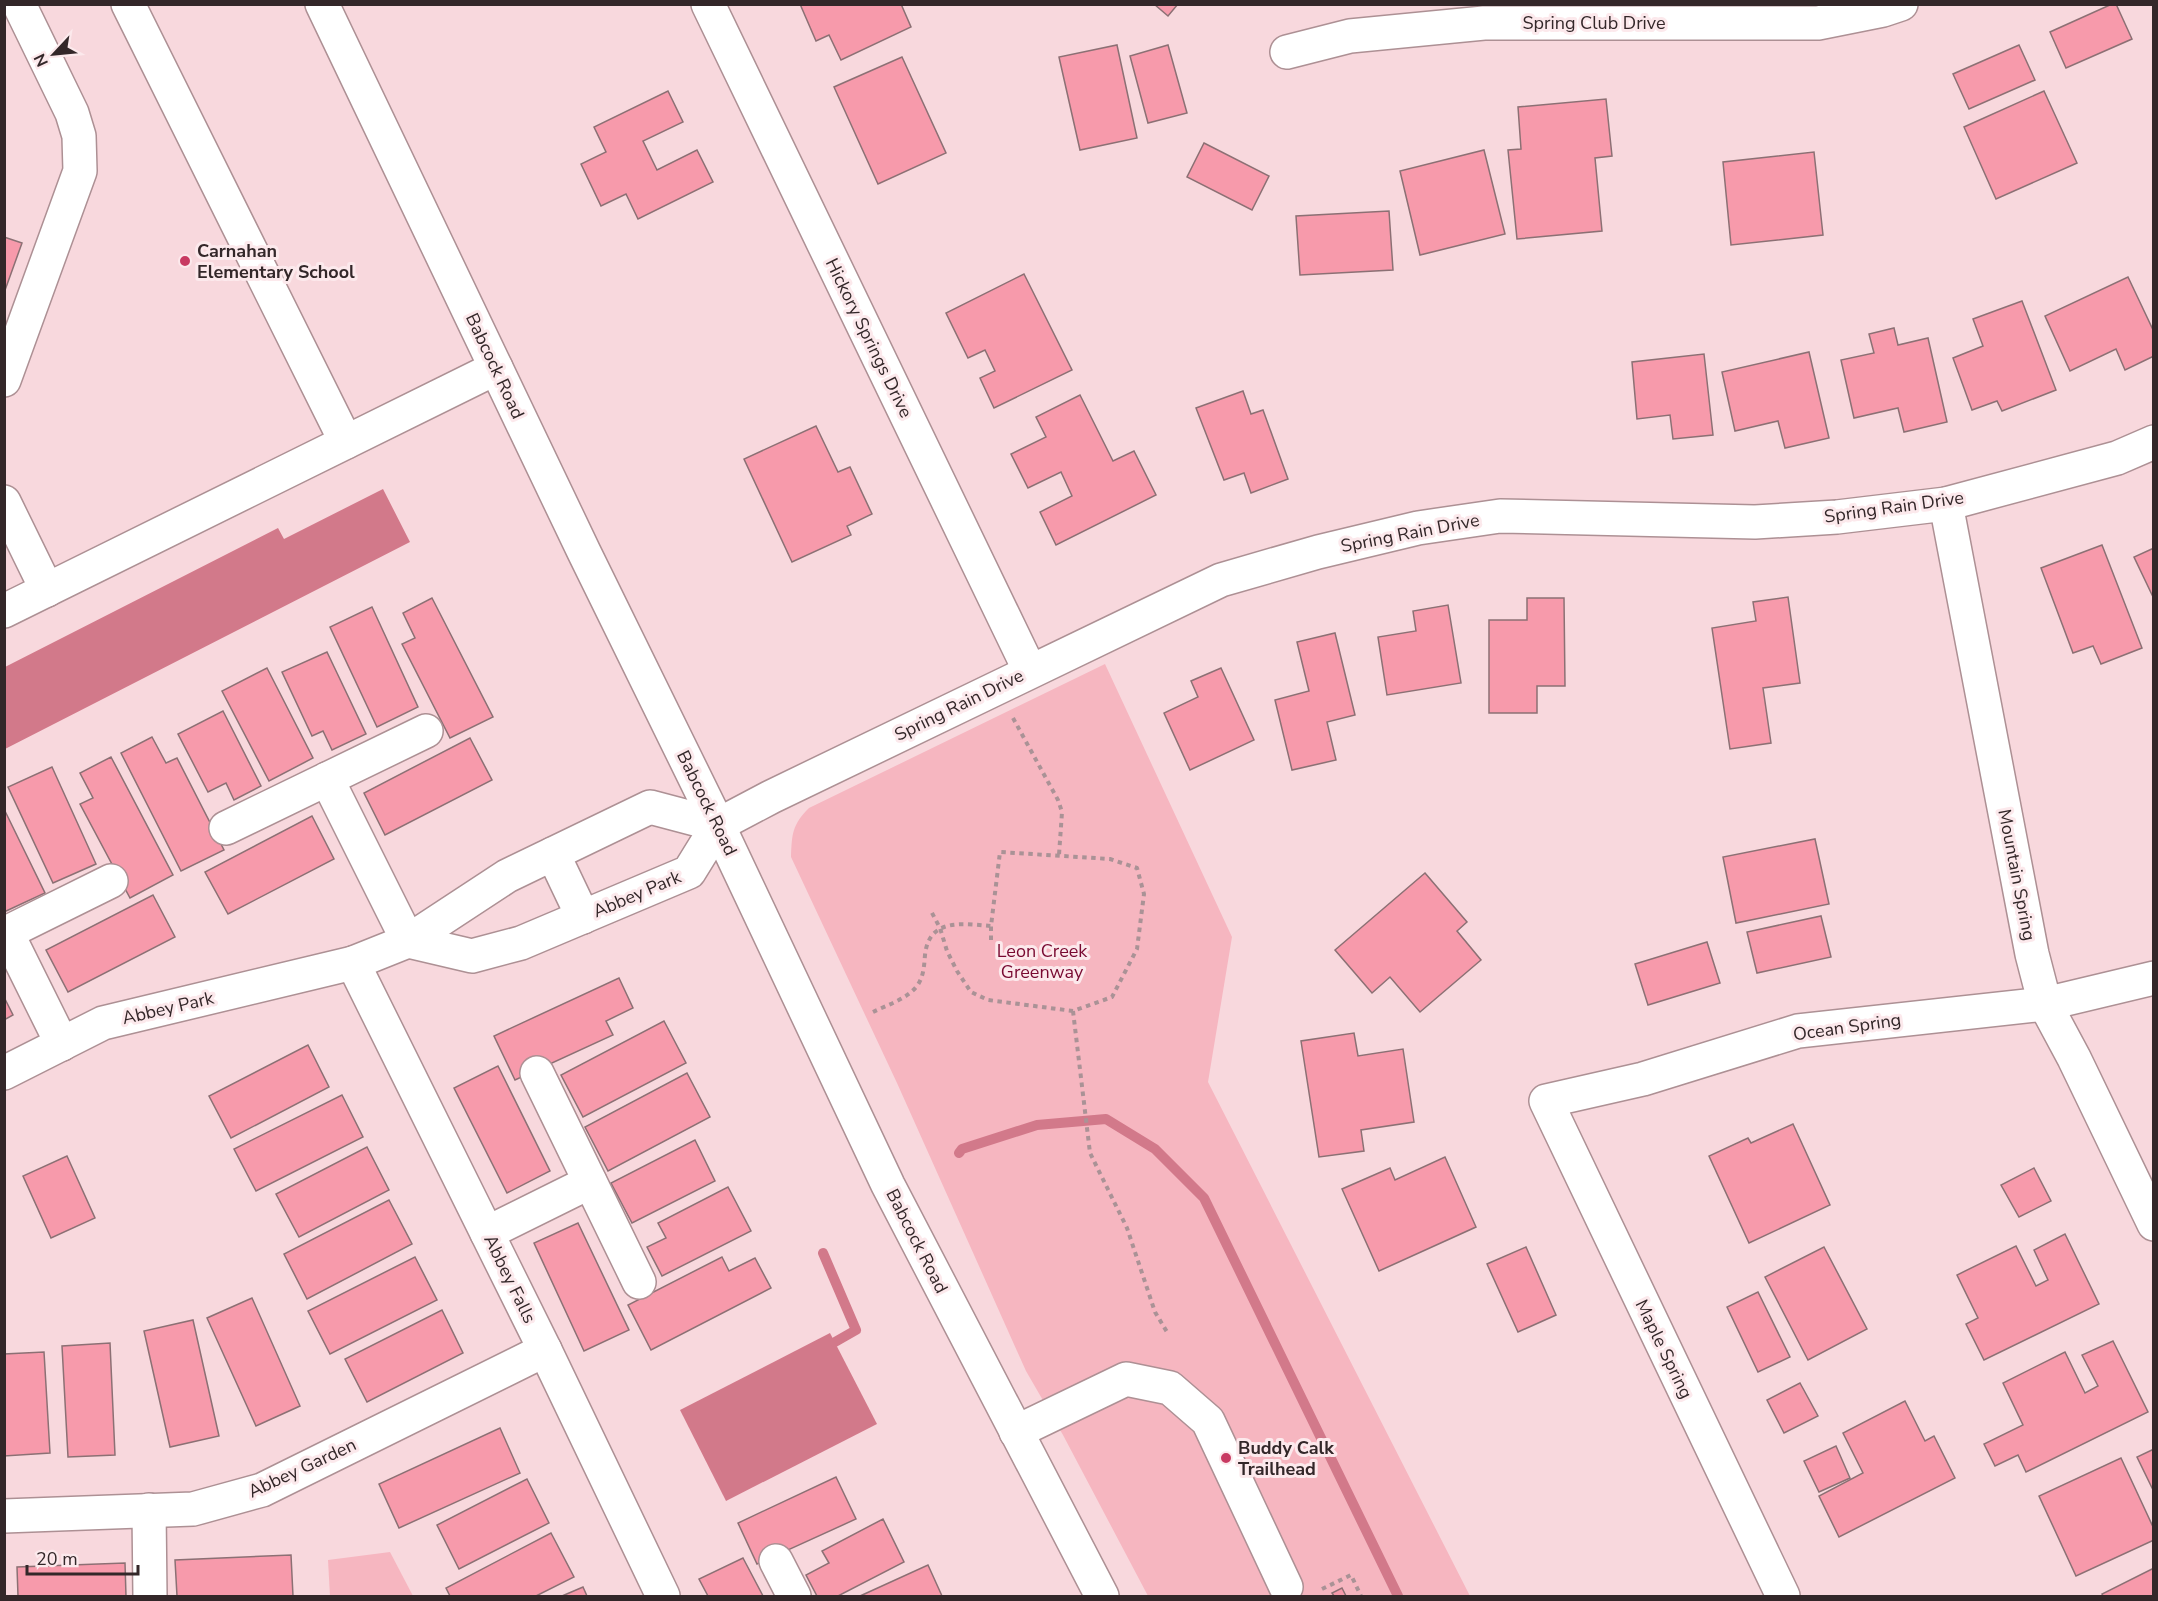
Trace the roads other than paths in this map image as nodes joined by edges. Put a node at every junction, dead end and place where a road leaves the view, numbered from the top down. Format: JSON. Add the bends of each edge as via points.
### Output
{"nodes":[{"id":1,"x":19,"y":4,"type":"edge"},
{"id":2,"x":129,"y":4,"type":"edge"},
{"id":3,"x":322,"y":4,"type":"edge"},
{"id":4,"x":708,"y":4,"type":"edge"},
{"id":5,"x":1901,"y":4,"type":"edge"},
{"id":6,"x":1287,"y":52,"type":"dead end"},
{"id":7,"x":496,"y":368,"type":"junction"},
{"id":8,"x":4,"y":381,"type":"edge"},
{"id":9,"x":346,"y":442,"type":"junction"},
{"id":10,"x":2154,"y":442,"type":"edge"},
{"id":11,"x":4,"y":502,"type":"edge"},
{"id":12,"x":1946,"y":504,"type":"junction"},
{"id":13,"x":47,"y":590,"type":"junction"},
{"id":14,"x":4,"y":611,"type":"edge"},
{"id":15,"x":1030,"y":671,"type":"junction"},
{"id":16,"x":426,"y":730,"type":"dead end"},
{"id":17,"x":327,"y":779,"type":"junction"},
{"id":18,"x":718,"y":825,"type":"junction"},
{"id":19,"x":226,"y":828,"type":"dead end"},
{"id":20,"x":553,"y":854,"type":"junction"},
{"id":21,"x":111,"y":881,"type":"dead end"},
{"id":22,"x":583,"y":917,"type":"junction"},
{"id":23,"x":6,"y":934,"type":"edge"},
{"id":24,"x":408,"y":941,"type":"junction"},
{"id":25,"x":353,"y":963,"type":"junction"},
{"id":26,"x":2154,"y":978,"type":"edge"},
{"id":27,"x":2045,"y":1004,"type":"junction"},
{"id":28,"x":62,"y":1044,"type":"junction"},
{"id":29,"x":4,"y":1073,"type":"edge"},
{"id":30,"x":537,"y":1073,"type":"dead end"},
{"id":31,"x":1546,"y":1101,"type":"joint"},
{"id":32,"x":590,"y":1182,"type":"junction"},
{"id":33,"x":2154,"y":1224,"type":"edge"},
{"id":34,"x":487,"y":1233,"type":"junction"},
{"id":35,"x":639,"y":1282,"type":"dead end"},
{"id":36,"x":545,"y":1350,"type":"junction"},
{"id":37,"x":1016,"y":1432,"type":"junction"},
{"id":38,"x":149,"y":1510,"type":"junction"},
{"id":39,"x":4,"y":1516,"type":"edge"},
{"id":40,"x":776,"y":1561,"type":"dead end"},
{"id":41,"x":1301,"y":1589,"type":"road end"},
{"id":42,"x":150,"y":1596,"type":"edge"},
{"id":43,"x":663,"y":1596,"type":"edge"},
{"id":44,"x":794,"y":1596,"type":"edge"},
{"id":45,"x":1102,"y":1596,"type":"edge"},
{"id":46,"x":1783,"y":1596,"type":"edge"}],
"edges":[{"from":1,"to":8,"type":"street","via":[[72,113],[79,135],[80,171]]},
{"from":2,"to":9,"type":"street"},
{"from":3,"to":7,"type":"street","name":"Babcock Road"},
{"from":4,"to":15,"type":"street","name":"Hickory Springs Drive"},
{"from":5,"to":6,"type":"street","name":"Spring Club Drive","via":[[1818,23],[1484,23],[1350,36]]},
{"from":7,"to":9,"type":"street"},
{"from":7,"to":18,"type":"street","name":"Babcock Road"},
{"from":9,"to":13,"type":"street"},
{"from":10,"to":12,"type":"street","name":"Spring Rain Drive","via":[[2117,458]]},
{"from":11,"to":13,"type":"street"},
{"from":12,"to":15,"type":"street","name":"Spring Rain Drive","via":[[1755,522],[1500,516],[1418,528],[1221,580]]},
{"from":12,"to":27,"type":"street","name":"Mountain Spring","via":[[2032,954]]},
{"from":13,"to":14,"type":"street"},
{"from":15,"to":18,"type":"street","name":"Spring Rain Drive"},
{"from":16,"to":17,"type":"street"},
{"from":17,"to":19,"type":"street"},
{"from":17,"to":24,"type":"street"},
{"from":18,"to":20,"type":"street","name":"Abbey Park","via":[[650,807]]},
{"from":18,"to":22,"type":"street","name":"Abbey Park","via":[[689,872]]},
{"from":18,"to":37,"type":"street","name":"Babcock Road","via":[[888,1185]]},
{"from":20,"to":22,"type":"street"},
{"from":20,"to":24,"type":"street","name":"Abbey Park","via":[[507,876]]},
{"from":21,"to":23,"type":"street"},
{"from":22,"to":24,"type":"street","name":"Abbey Park","via":[[520,944],[472,956]]},
{"from":23,"to":28,"type":"street"},
{"from":24,"to":25,"type":"street","name":"Abbey Park"},
{"from":25,"to":28,"type":"street","name":"Abbey Park","via":[[103,1023]]},
{"from":25,"to":34,"type":"street","name":"Abbey Falls"},
{"from":26,"to":27,"type":"street","name":"Ocean Spring"},
{"from":27,"to":31,"type":"street","name":"Ocean Spring","via":[[1798,1031],[1643,1079]]},
{"from":27,"to":33,"type":"street","name":"Mountain Spring"},
{"from":28,"to":29,"type":"street","name":"Abbey Park"},
{"from":30,"to":32,"type":"street"},
{"from":31,"to":46,"type":"street","name":"Maple Spring"},
{"from":32,"to":34,"type":"street"},
{"from":32,"to":35,"type":"street"},
{"from":34,"to":36,"type":"street","name":"Abbey Falls"},
{"from":36,"to":38,"type":"street","name":"Abbey Garden","via":[[261,1490],[193,1509]]},
{"from":36,"to":43,"type":"street","name":"Abbey Falls"},
{"from":37,"to":41,"type":"street","via":[[1126,1379],[1170,1388],[1208,1421]]},
{"from":37,"to":45,"type":"street","name":"Babcock Road"},
{"from":38,"to":39,"type":"street","name":"Abbey Garden"},
{"from":38,"to":42,"type":"street"},
{"from":40,"to":44,"type":"street"}]}
